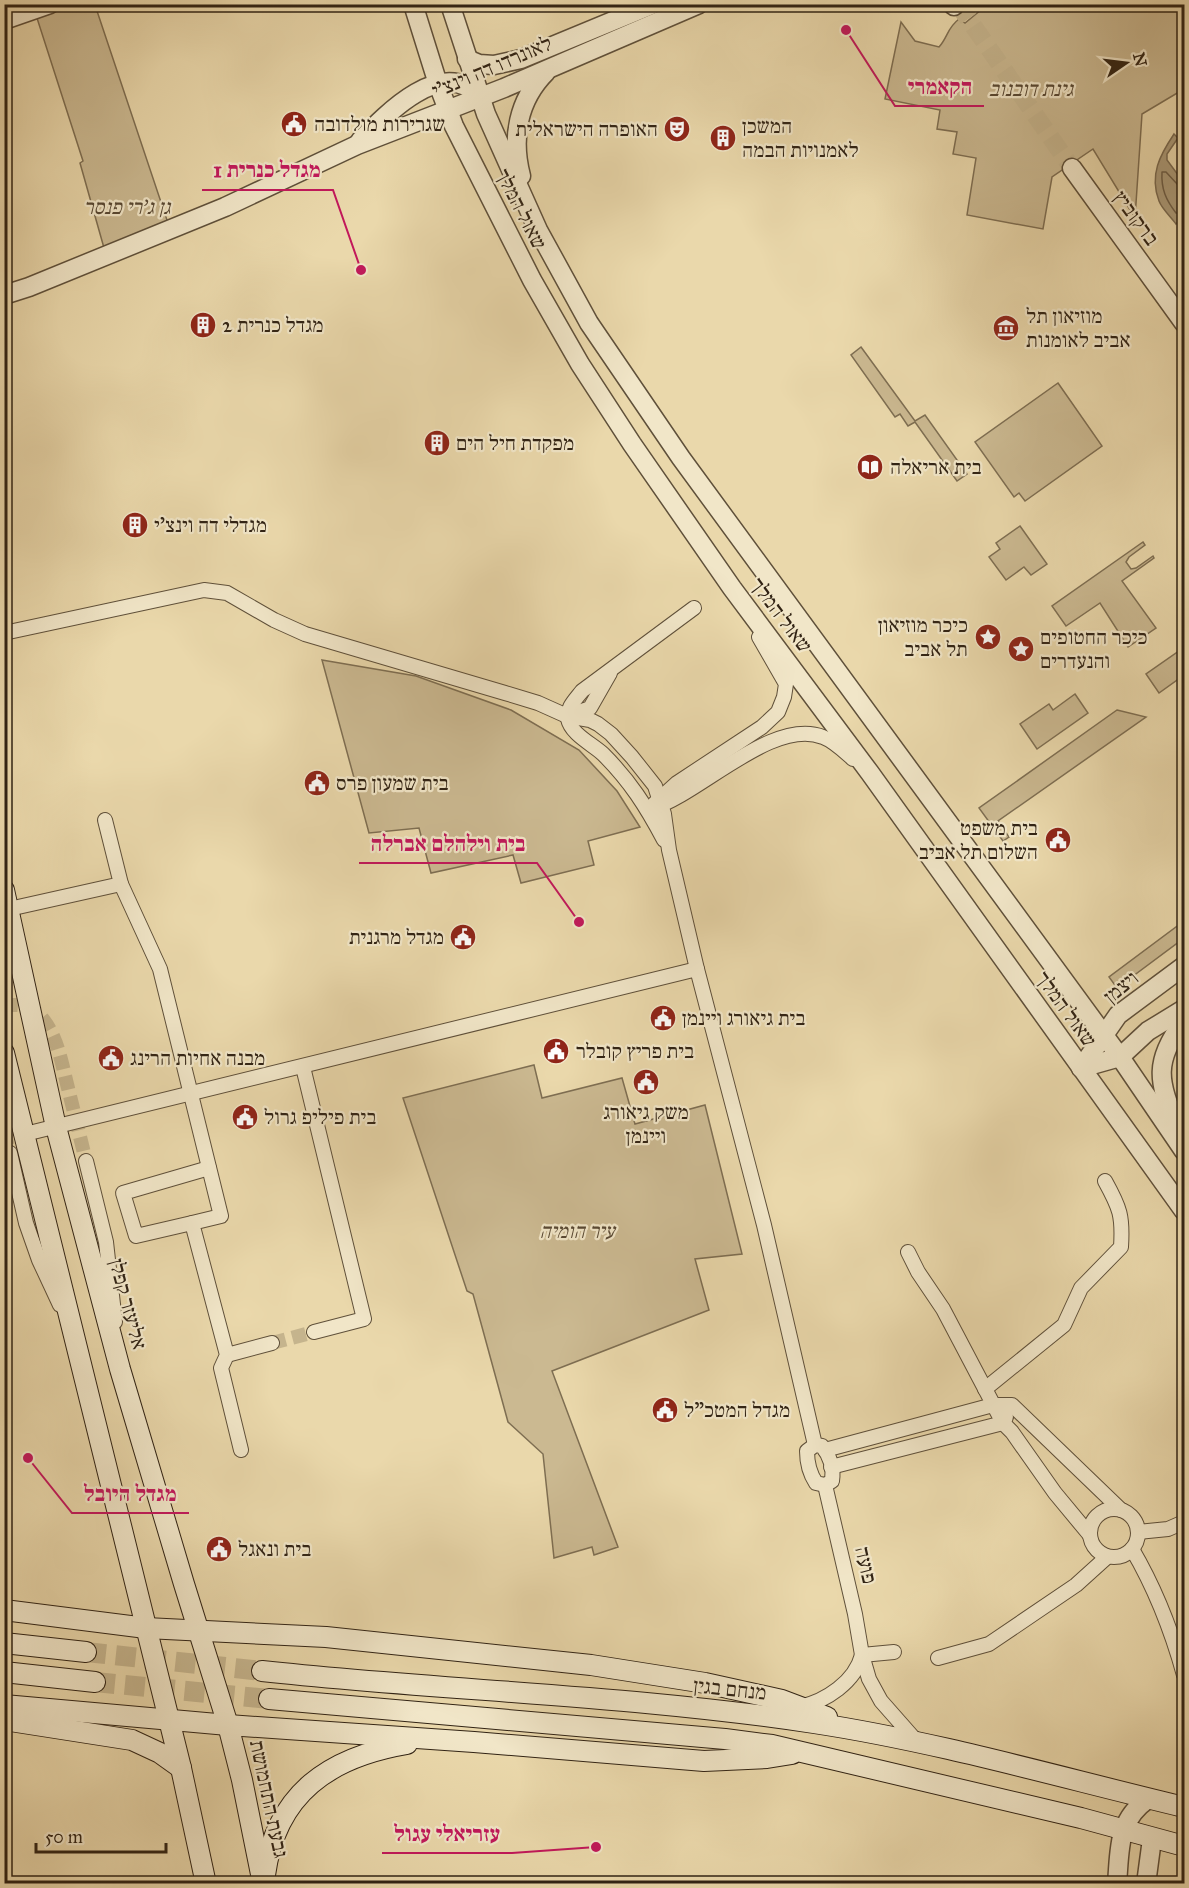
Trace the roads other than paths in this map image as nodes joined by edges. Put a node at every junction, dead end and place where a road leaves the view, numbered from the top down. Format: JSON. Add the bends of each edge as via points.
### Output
{"nodes":[{"id":1,"x":50,"y":4,"type":"edge"},
{"id":2,"x":413,"y":4,"type":"edge"},
{"id":3,"x":450,"y":4,"type":"edge"},
{"id":4,"x":654,"y":4,"type":"edge"},
{"id":5,"x":699,"y":4,"type":"edge"},
{"id":6,"x":4,"y":20,"type":"edge"},
{"id":7,"x":467,"y":59,"type":"junction"},
{"id":8,"x":551,"y":67,"type":"junction"},
{"id":9,"x":438,"y":84,"type":"junction"},
{"id":10,"x":480,"y":97,"type":"junction"},
{"id":11,"x":447,"y":110,"type":"junction"},
{"id":12,"x":357,"y":145,"type":"junction"},
{"id":13,"x":1072,"y":168,"type":"tunnel mouth"},
{"id":14,"x":538,"y":230,"type":"junction"},
{"id":15,"x":4,"y":295,"type":"edge"},
{"id":16,"x":1185,"y":323,"type":"edge"},
{"id":17,"x":732,"y":588,"type":"junction"},
{"id":18,"x":694,"y":608,"type":"dead end"},
{"id":19,"x":4,"y":633,"type":"edge"},
{"id":20,"x":567,"y":716,"type":"junction"},
{"id":21,"x":870,"y":773,"type":"junction"},
{"id":22,"x":647,"y":776,"type":"junction"},
{"id":23,"x":680,"y":789,"type":"junction"},
{"id":24,"x":656,"y":804,"type":"junction"},
{"id":25,"x":105,"y":820,"type":"dead end"},
{"id":26,"x":669,"y":850,"type":"junction"},
{"id":27,"x":121,"y":884,"type":"junction"},
{"id":28,"x":7,"y":900,"type":"edge"},
{"id":29,"x":1185,"y":966,"type":"edge"},
{"id":30,"x":697,"y":969,"type":"junction"},
{"id":31,"x":1185,"y":1009,"type":"edge"},
{"id":32,"x":1185,"y":1021,"type":"edge"},
{"id":33,"x":1103,"y":1037,"type":"junction"},
{"id":34,"x":4,"y":1053,"type":"edge"},
{"id":35,"x":1120,"y":1058,"type":"junction"},
{"id":36,"x":303,"y":1066,"type":"junction"},
{"id":37,"x":1081,"y":1068,"type":"junction"},
{"id":38,"x":191,"y":1094,"type":"junction"},
{"id":39,"x":56,"y":1127,"type":"junction"},
{"id":40,"x":25,"y":1134,"type":"junction"},
{"id":41,"x":1185,"y":1140,"type":"edge"},
{"id":42,"x":1185,"y":1152,"type":"edge"},
{"id":43,"x":9,"y":1154,"type":"dead end"},
{"id":44,"x":86,"y":1161,"type":"tunnel mouth"},
{"id":45,"x":209,"y":1168,"type":"junction"},
{"id":46,"x":1105,"y":1181,"type":"dead end"},
{"id":47,"x":1185,"y":1211,"type":"edge"},
{"id":48,"x":192,"y":1223,"type":"junction"},
{"id":49,"x":908,"y":1252,"type":"dead end"},
{"id":50,"x":314,"y":1332,"type":"tunnel mouth"},
{"id":51,"x":75,"y":1336,"type":"junction"},
{"id":52,"x":272,"y":1343,"type":"tunnel mouth"},
{"id":53,"x":227,"y":1355,"type":"junction"},
{"id":54,"x":120,"y":1369,"type":"junction"},
{"id":55,"x":985,"y":1389,"type":"junction"},
{"id":56,"x":993,"y":1405,"type":"junction"},
{"id":57,"x":1012,"y":1406,"type":"junction"},
{"id":58,"x":1003,"y":1423,"type":"junction"},
{"id":59,"x":820,"y":1448,"type":"junction"},
{"id":60,"x":242,"y":1450,"type":"dead end"},
{"id":61,"x":831,"y":1467,"type":"junction"},
{"id":62,"x":825,"y":1485,"type":"junction"},
{"id":63,"x":1121,"y":1510,"type":"junction"},
{"id":64,"x":1185,"y":1522,"type":"edge"},
{"id":65,"x":1138,"y":1532,"type":"junction"},
{"id":66,"x":1089,"y":1534,"type":"junction"},
{"id":67,"x":1132,"y":1549,"type":"junction"},
{"id":68,"x":1107,"y":1557,"type":"junction"},
{"id":69,"x":4,"y":1610,"type":"edge"},
{"id":70,"x":146,"y":1628,"type":"junction"},
{"id":71,"x":199,"y":1631,"type":"junction"},
{"id":72,"x":4,"y":1643,"type":"edge"},
{"id":73,"x":86,"y":1652,"type":"tunnel mouth"},
{"id":74,"x":894,"y":1652,"type":"dead end"},
{"id":75,"x":862,"y":1655,"type":"junction"},
{"id":76,"x":938,"y":1658,"type":"dead end"},
{"id":77,"x":262,"y":1671,"type":"tunnel mouth"},
{"id":78,"x":4,"y":1672,"type":"edge"},
{"id":79,"x":1185,"y":1675,"type":"edge"},
{"id":80,"x":95,"y":1682,"type":"tunnel mouth"},
{"id":81,"x":268,"y":1700,"type":"tunnel mouth"},
{"id":82,"x":4,"y":1705,"type":"edge"},
{"id":83,"x":800,"y":1707,"type":"junction"},
{"id":84,"x":4,"y":1719,"type":"edge"},
{"id":85,"x":169,"y":1720,"type":"junction"},
{"id":86,"x":228,"y":1725,"type":"junction"},
{"id":87,"x":868,"y":1733,"type":"junction"},
{"id":88,"x":437,"y":1739,"type":"junction"},
{"id":89,"x":918,"y":1743,"type":"junction"},
{"id":90,"x":807,"y":1752,"type":"junction"},
{"id":91,"x":181,"y":1768,"type":"junction"},
{"id":92,"x":1148,"y":1799,"type":"junction"},
{"id":93,"x":1185,"y":1807,"type":"edge"},
{"id":94,"x":1123,"y":1829,"type":"junction"},
{"id":95,"x":1152,"y":1839,"type":"junction"},
{"id":96,"x":1185,"y":1846,"type":"edge"},
{"id":97,"x":206,"y":1884,"type":"edge"},
{"id":98,"x":264,"y":1884,"type":"edge"},
{"id":99,"x":1117,"y":1884,"type":"edge"},
{"id":100,"x":1146,"y":1884,"type":"edge"}],
"edges":[{"from":1,"to":6,"type":"street"},
{"from":2,"to":9,"type":"street","name":"שאול המלך"},
{"from":3,"to":7,"type":"street","name":"שאול המלך"},
{"from":4,"to":7,"type":"street","name":"לאונרדו דה וינצ'י","via":[[521,59],[494,66]]},
{"from":5,"to":8,"type":"street","name":"לאונרדו דה וינצ'י"},
{"from":7,"to":10,"type":"street","name":"שאול המלך"},
{"from":8,"to":10,"type":"street","name":"לאונרדו דה וינצ'י"},
{"from":8,"to":14,"type":"street","via":[[528,94],[516,144],[518,165]]},
{"from":9,"to":10,"type":"street","via":[[458,82]]},
{"from":9,"to":11,"type":"street","name":"שאול המלך"},
{"from":9,"to":12,"type":"street","via":[[399,103]]},
{"from":10,"to":11,"type":"street","name":"לאונרדו דה וינצ'י"},
{"from":10,"to":14,"type":"street","name":"שאול המלך"},
{"from":11,"to":12,"type":"street","name":"לאונרדו דה וינצ'י"},
{"from":11,"to":17,"type":"street","name":"שאול המלך","via":[[532,280],[580,364]]},
{"from":12,"to":15,"type":"street","name":"לאונרדו דה וינצ'י","via":[[225,207]]},
{"from":13,"to":16,"type":"street","name":"ברקוביץ"},
{"from":14,"to":33,"type":"street","name":"שאול המלך","via":[[589,323],[681,458]]},
{"from":17,"to":21,"type":"street","name":"שאול המלך"},
{"from":17,"to":23,"type":"street","via":[[786,684],[783,701],[778,712],[762,727]]},
{"from":18,"to":20,"type":"street","via":[[615,667],[590,708]]},
{"from":19,"to":20,"type":"street","via":[[204,590],[227,593],[305,634],[538,703]]},
{"from":20,"to":22,"type":"street","via":[[598,724]]},
{"from":20,"to":24,"type":"street","via":[[570,728],[618,768],[639,795]]},
{"from":21,"to":23,"type":"street","via":[[824,737],[809,733],[782,736]]},
{"from":21,"to":37,"type":"street","name":"שאול המלך"},
{"from":22,"to":23,"type":"street"},
{"from":22,"to":24,"type":"street","via":[[655,786]]},
{"from":23,"to":24,"type":"street"},
{"from":23,"to":26,"type":"street"},
{"from":24,"to":26,"type":"street"},
{"from":25,"to":27,"type":"street"},
{"from":26,"to":30,"type":"street"},
{"from":27,"to":28,"type":"street"},
{"from":27,"to":38,"type":"street","via":[[160,969]]},
{"from":28,"to":39,"type":"main road","name":"אליעזר קפלן"},
{"from":29,"to":33,"type":"street","name":"ויצמן","via":[[1118,1015]]},
{"from":30,"to":36,"type":"street"},
{"from":30,"to":59,"type":"street"},
{"from":31,"to":35,"type":"street","via":[[1148,1031]]},
{"from":32,"to":41,"type":"street","via":[[1165,1050],[1162,1083],[1165,1099]]},
{"from":33,"to":35,"type":"street","name":"שאול המלך"},
{"from":33,"to":37,"type":"street","name":"ויצמן"},
{"from":34,"to":40,"type":"main road"},
{"from":35,"to":37,"type":"street"},
{"from":35,"to":42,"type":"street","name":"שאול המלך"},
{"from":36,"to":38,"type":"street"},
{"from":36,"to":50,"type":"street","via":[[364,1319]]},
{"from":37,"to":47,"type":"street","name":"שאול המלך"},
{"from":38,"to":39,"type":"street"},
{"from":38,"to":45,"type":"street"},
{"from":39,"to":40,"type":"street"},
{"from":39,"to":54,"type":"main road","name":"אליעזר קפלן"},
{"from":40,"to":51,"type":"main road"},
{"from":43,"to":51,"type":"street","via":[[39,1260]]},
{"from":44,"to":54,"type":"street","via":[[106,1242]]},
{"from":45,"to":48,"type":"street","via":[[221,1216]]},
{"from":45,"to":48,"type":"street","via":[[123,1193],[136,1236]]},
{"from":46,"to":55,"type":"street","via":[[1119,1208],[1121,1247],[1081,1288],[1064,1326]]},
{"from":48,"to":53,"type":"street"},
{"from":49,"to":55,"type":"street"},
{"from":51,"to":70,"type":"main road"},
{"from":52,"to":53,"type":"street"},
{"from":53,"to":60,"type":"street","via":[[220,1368]]},
{"from":54,"to":71,"type":"main road","name":"אליעזר קפלן"},
{"from":55,"to":56,"type":"street"},
{"from":56,"to":57,"type":"street"},
{"from":56,"to":58,"type":"street"},
{"from":56,"to":59,"type":"street"},
{"from":57,"to":58,"type":"street"},
{"from":57,"to":63,"type":"street"},
{"from":58,"to":61,"type":"street"},
{"from":58,"to":66,"type":"street"},
{"from":59,"to":61,"type":"street"},
{"from":59,"to":62,"type":"street","via":[[807,1451],[807,1458],[812,1478]]},
{"from":61,"to":62,"type":"street","via":[[832,1481]]},
{"from":62,"to":75,"type":"street","name":"פועה"},
{"from":63,"to":65,"type":"street","via":[[1133,1518]]},
{"from":63,"to":66,"type":"street","via":[[1099,1514]]},
{"from":64,"to":65,"type":"street","via":[[1168,1529]]},
{"from":65,"to":67,"type":"street"},
{"from":66,"to":68,"type":"street","via":[[1094,1548]]},
{"from":67,"to":68,"type":"street","via":[[1120,1556]]},
{"from":67,"to":79,"type":"street","via":[[1148,1575]]},
{"from":68,"to":76,"type":"street","via":[[1076,1585],[989,1644]]},
{"from":69,"to":70,"type":"main road"},
{"from":70,"to":71,"type":"main road"},
{"from":70,"to":85,"type":"main road"},
{"from":71,"to":83,"type":"main road","via":[[326,1637],[591,1665],[705,1683]]},
{"from":71,"to":86,"type":"main road","name":"אליעזר קפלן"},
{"from":72,"to":73,"type":"main road"},
{"from":74,"to":75,"type":"street"},
{"from":75,"to":83,"type":"street","via":[[856,1670],[841,1687]]},
{"from":75,"to":89,"type":"street","name":"פועה","via":[[881,1701]]},
{"from":77,"to":87,"type":"main road","name":"מנחם בגין","via":[[734,1712]]},
{"from":78,"to":80,"type":"main road"},
{"from":81,"to":90,"type":"main road","via":[[725,1739]]},
{"from":82,"to":85,"type":"main road"},
{"from":83,"to":87,"type":"main road"},
{"from":84,"to":91,"type":"main road","via":[[132,1740]]},
{"from":85,"to":86,"type":"main road"},
{"from":85,"to":91,"type":"main road"},
{"from":86,"to":88,"type":"main road"},
{"from":86,"to":98,"type":"main road","name":"גבעת התחמושת"},
{"from":87,"to":89,"type":"main road","name":"מנחם בגין"},
{"from":88,"to":90,"type":"main road","via":[[704,1761]]},
{"from":88,"to":98,"type":"main road","via":[[344,1761],[299,1794],[272,1840]]},
{"from":89,"to":92,"type":"main road","name":"מנחם בגין"},
{"from":90,"to":94,"type":"main road"},
{"from":91,"to":97,"type":"main road"},
{"from":92,"to":93,"type":"main road","name":"מנחם בגין"},
{"from":92,"to":94,"type":"street","via":[[1132,1813]]},
{"from":94,"to":95,"type":"main road"},
{"from":94,"to":99,"type":"street"},
{"from":95,"to":96,"type":"main road"},
{"from":95,"to":100,"type":"street"}]}
